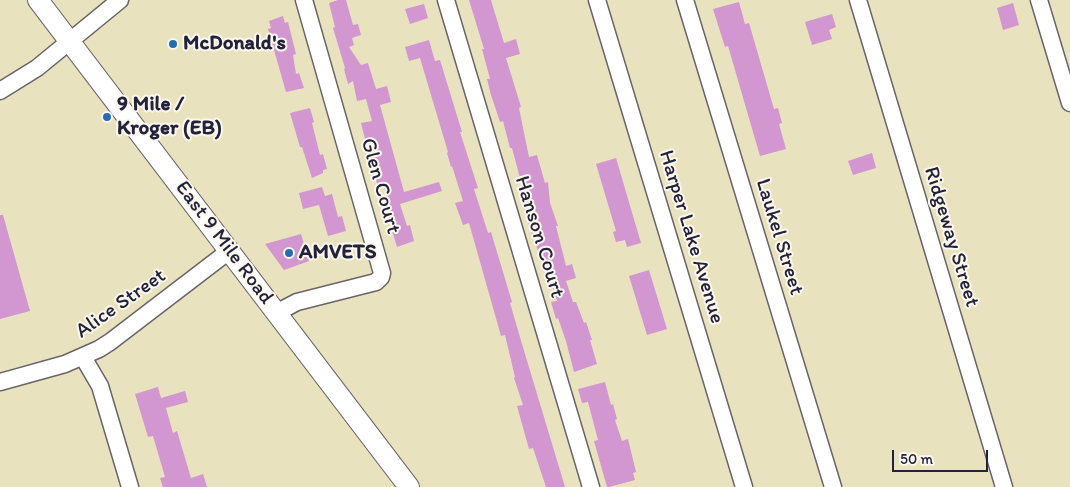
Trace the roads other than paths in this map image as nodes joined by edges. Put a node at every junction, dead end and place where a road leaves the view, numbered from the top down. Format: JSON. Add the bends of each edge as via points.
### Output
{"nodes":[{"id":1,"x":38,"y":0,"type":"edge"},
{"id":2,"x":120,"y":0,"type":"edge"},
{"id":3,"x":304,"y":0,"type":"edge"},
{"id":4,"x":446,"y":0,"type":"edge"},
{"id":5,"x":597,"y":0,"type":"edge"},
{"id":6,"x":685,"y":0,"type":"edge"},
{"id":7,"x":858,"y":0,"type":"edge"},
{"id":8,"x":1039,"y":0,"type":"edge"},
{"id":9,"x":69,"y":41,"type":"junction"},
{"id":10,"x":0,"y":91,"type":"edge"},
{"id":11,"x":1070,"y":103,"type":"edge"},
{"id":12,"x":229,"y":251,"type":"junction"},
{"id":13,"x":276,"y":313,"type":"junction"},
{"id":14,"x":83,"y":357,"type":"junction"},
{"id":15,"x":0,"y":382,"type":"edge"},
{"id":16,"x":130,"y":487,"type":"edge"},
{"id":17,"x":409,"y":487,"type":"edge"},
{"id":18,"x":591,"y":487,"type":"edge"},
{"id":19,"x":744,"y":487,"type":"edge"},
{"id":20,"x":833,"y":487,"type":"edge"},
{"id":21,"x":1004,"y":487,"type":"edge"}],
"edges":[{"from":1,"to":9,"type":"main road","name":"East 9 Mile Road"},
{"from":2,"to":9,"type":"street"},
{"from":3,"to":13,"type":"street","name":"Glen Court","via":[[382,272],[376,282],[297,302]]},
{"from":4,"to":18,"type":"street","name":"Hanson Court"},
{"from":5,"to":19,"type":"street","name":"Harper Lake Avenue"},
{"from":6,"to":20,"type":"street","name":"Laukel Street"},
{"from":7,"to":21,"type":"street","name":"Ridgeway Street"},
{"from":8,"to":11,"type":"street"},
{"from":9,"to":10,"type":"street","via":[[37,68]]},
{"from":9,"to":12,"type":"main road","name":"East 9 Mile Road"},
{"from":12,"to":13,"type":"main road","name":"East 9 Mile Road"},
{"from":12,"to":14,"type":"street","name":"Alice Street","via":[[110,342]]},
{"from":13,"to":17,"type":"main road","name":"East 9 Mile Road"},
{"from":14,"to":15,"type":"street","name":"Alice Street"},
{"from":14,"to":16,"type":"street","via":[[100,386]]}]}
